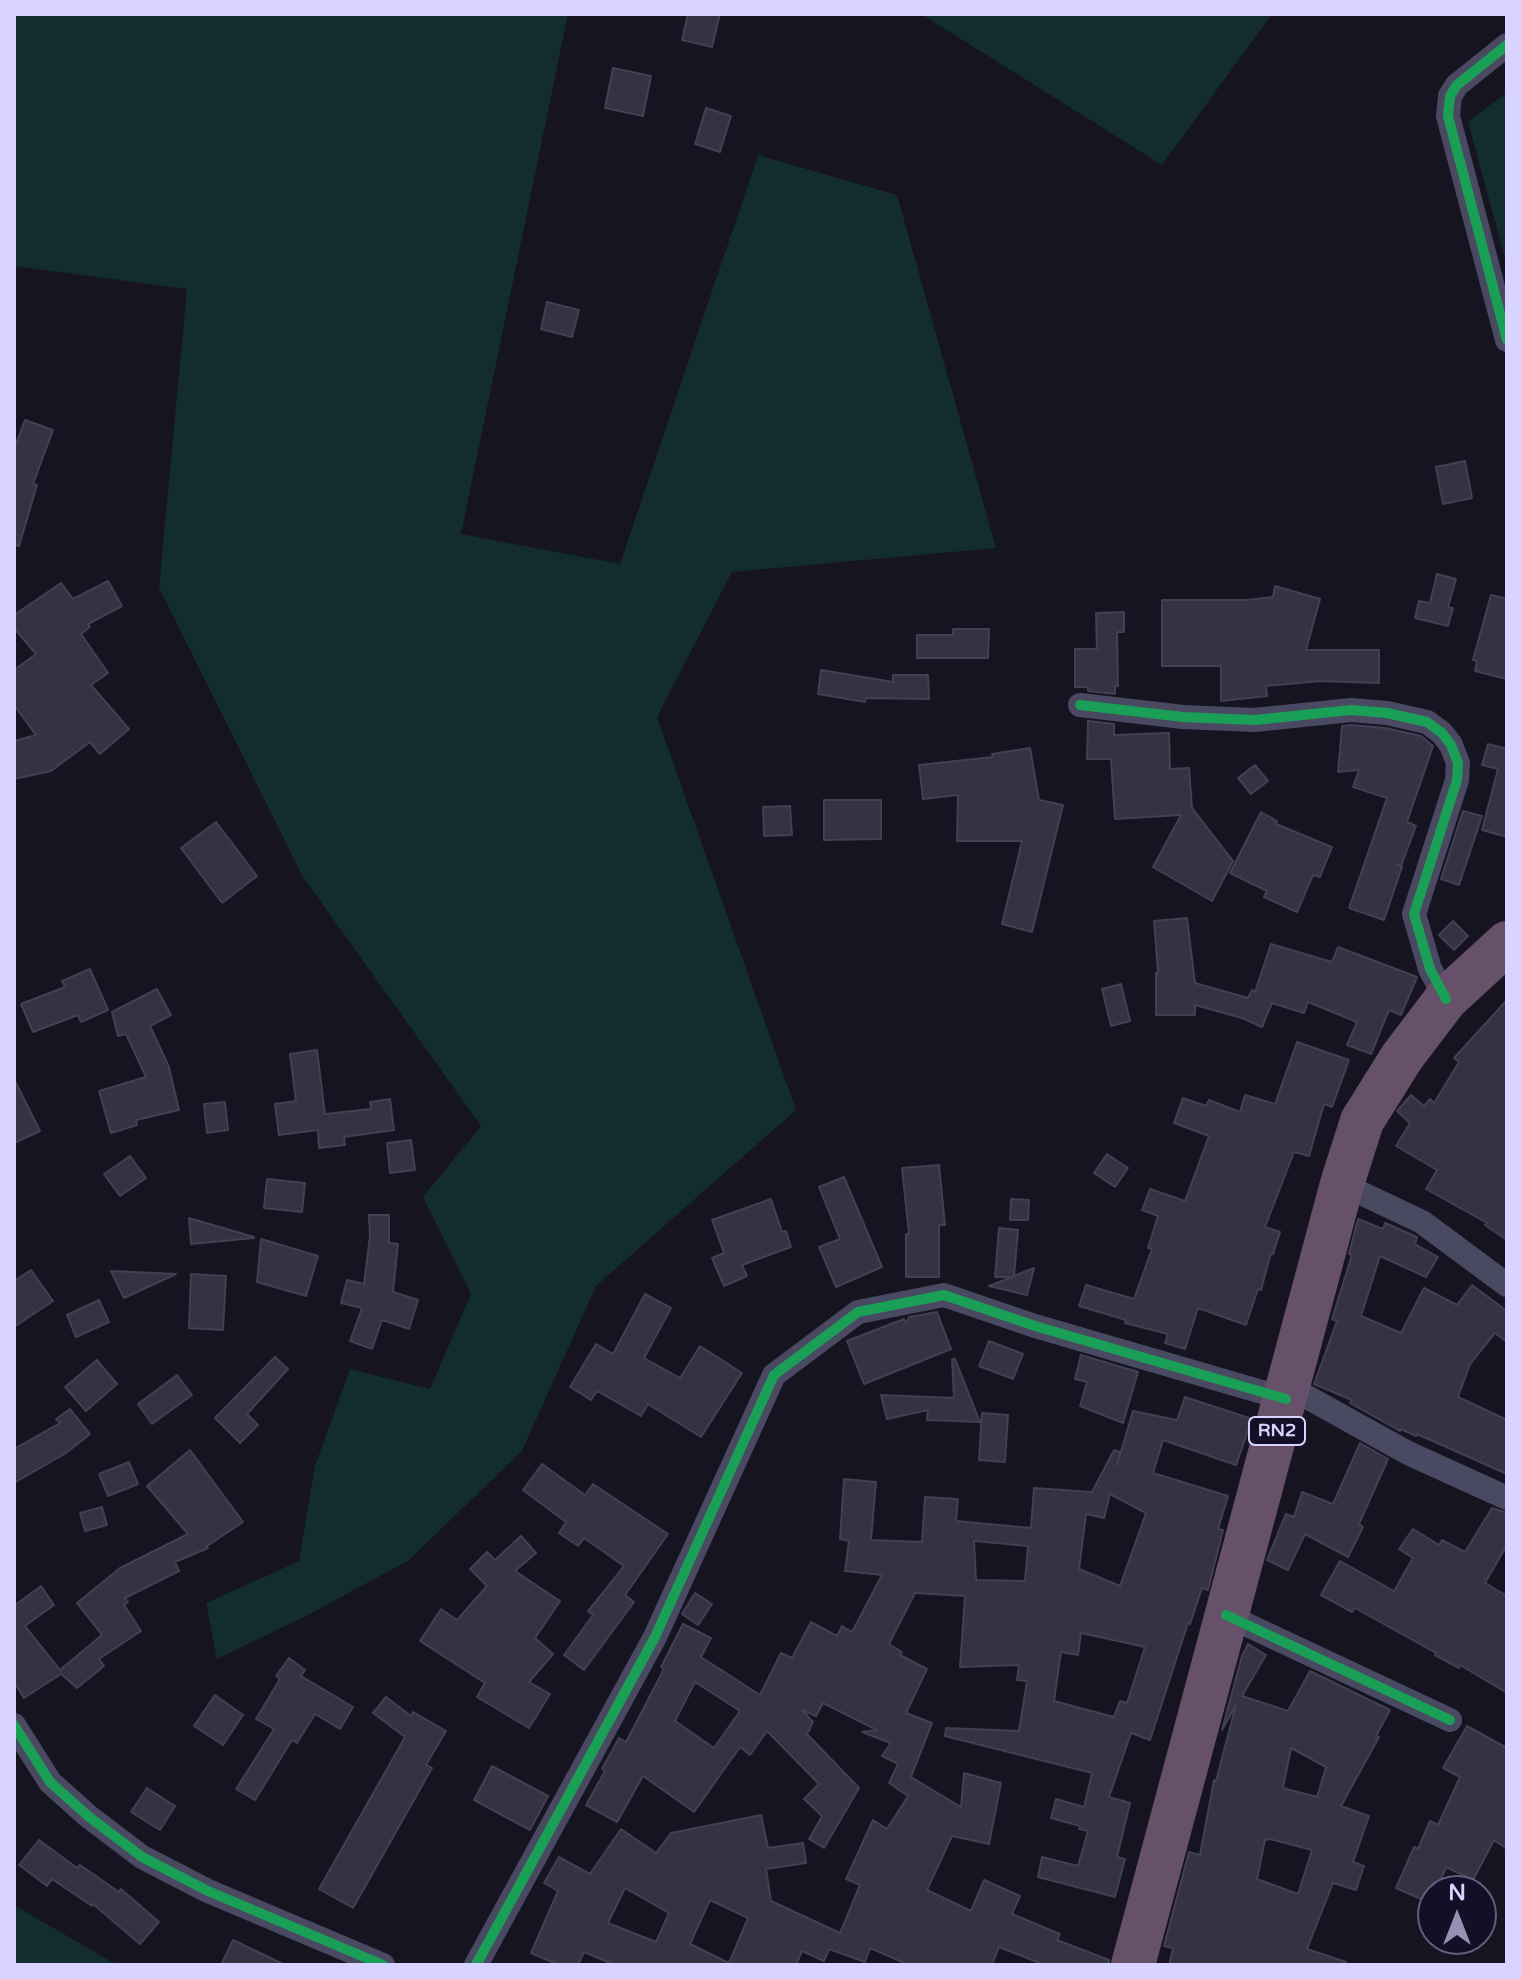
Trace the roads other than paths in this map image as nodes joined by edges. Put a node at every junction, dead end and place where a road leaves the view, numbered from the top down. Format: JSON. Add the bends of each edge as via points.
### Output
{"nodes":[{"id":1,"x":1507,"y":45,"type":"edge"},
{"id":2,"x":1507,"y":340,"type":"edge"},
{"id":3,"x":1080,"y":705,"type":"dead end"},
{"id":4,"x":1507,"y":943,"type":"edge"},
{"id":5,"x":1446,"y":999,"type":"junction"},
{"id":6,"x":1342,"y":1184,"type":"junction"},
{"id":7,"x":1507,"y":1285,"type":"edge"},
{"id":8,"x":1288,"y":1393,"type":"junction"},
{"id":9,"x":1507,"y":1498,"type":"edge"},
{"id":10,"x":1226,"y":1615,"type":"junction"},
{"id":11,"x":1450,"y":1720,"type":"dead end"},
{"id":12,"x":14,"y":1725,"type":"edge"},
{"id":13,"x":383,"y":1965,"type":"edge"},
{"id":14,"x":476,"y":1965,"type":"edge"},
{"id":15,"x":1133,"y":1965,"type":"edge"}],
"edges":[{"from":1,"to":2,"type":"street","via":[[1457,85],[1448,116]]},
{"from":3,"to":5,"type":"street","via":[[1255,720],[1351,710],[1427,722],[1442,733],[1458,763],[1457,780],[1414,914],[1430,969]]},
{"from":4,"to":5,"type":"highway","number":"RN2"},
{"from":5,"to":6,"type":"highway","number":"RN2","via":[[1362,1121]]},
{"from":6,"to":7,"type":"street","via":[[1422,1222]]},
{"from":6,"to":8,"type":"highway","number":"RN2"},
{"from":8,"to":9,"type":"street"},
{"from":8,"to":10,"type":"highway","number":"RN2"},
{"from":8,"to":14,"type":"street","via":[[1035,1326],[944,1295],[858,1312],[774,1375],[655,1637]]},
{"from":10,"to":11,"type":"street"},
{"from":10,"to":15,"type":"highway","number":"RN2"},
{"from":12,"to":13,"type":"street","via":[[50,1782],[142,1857],[208,1891]]}]}
